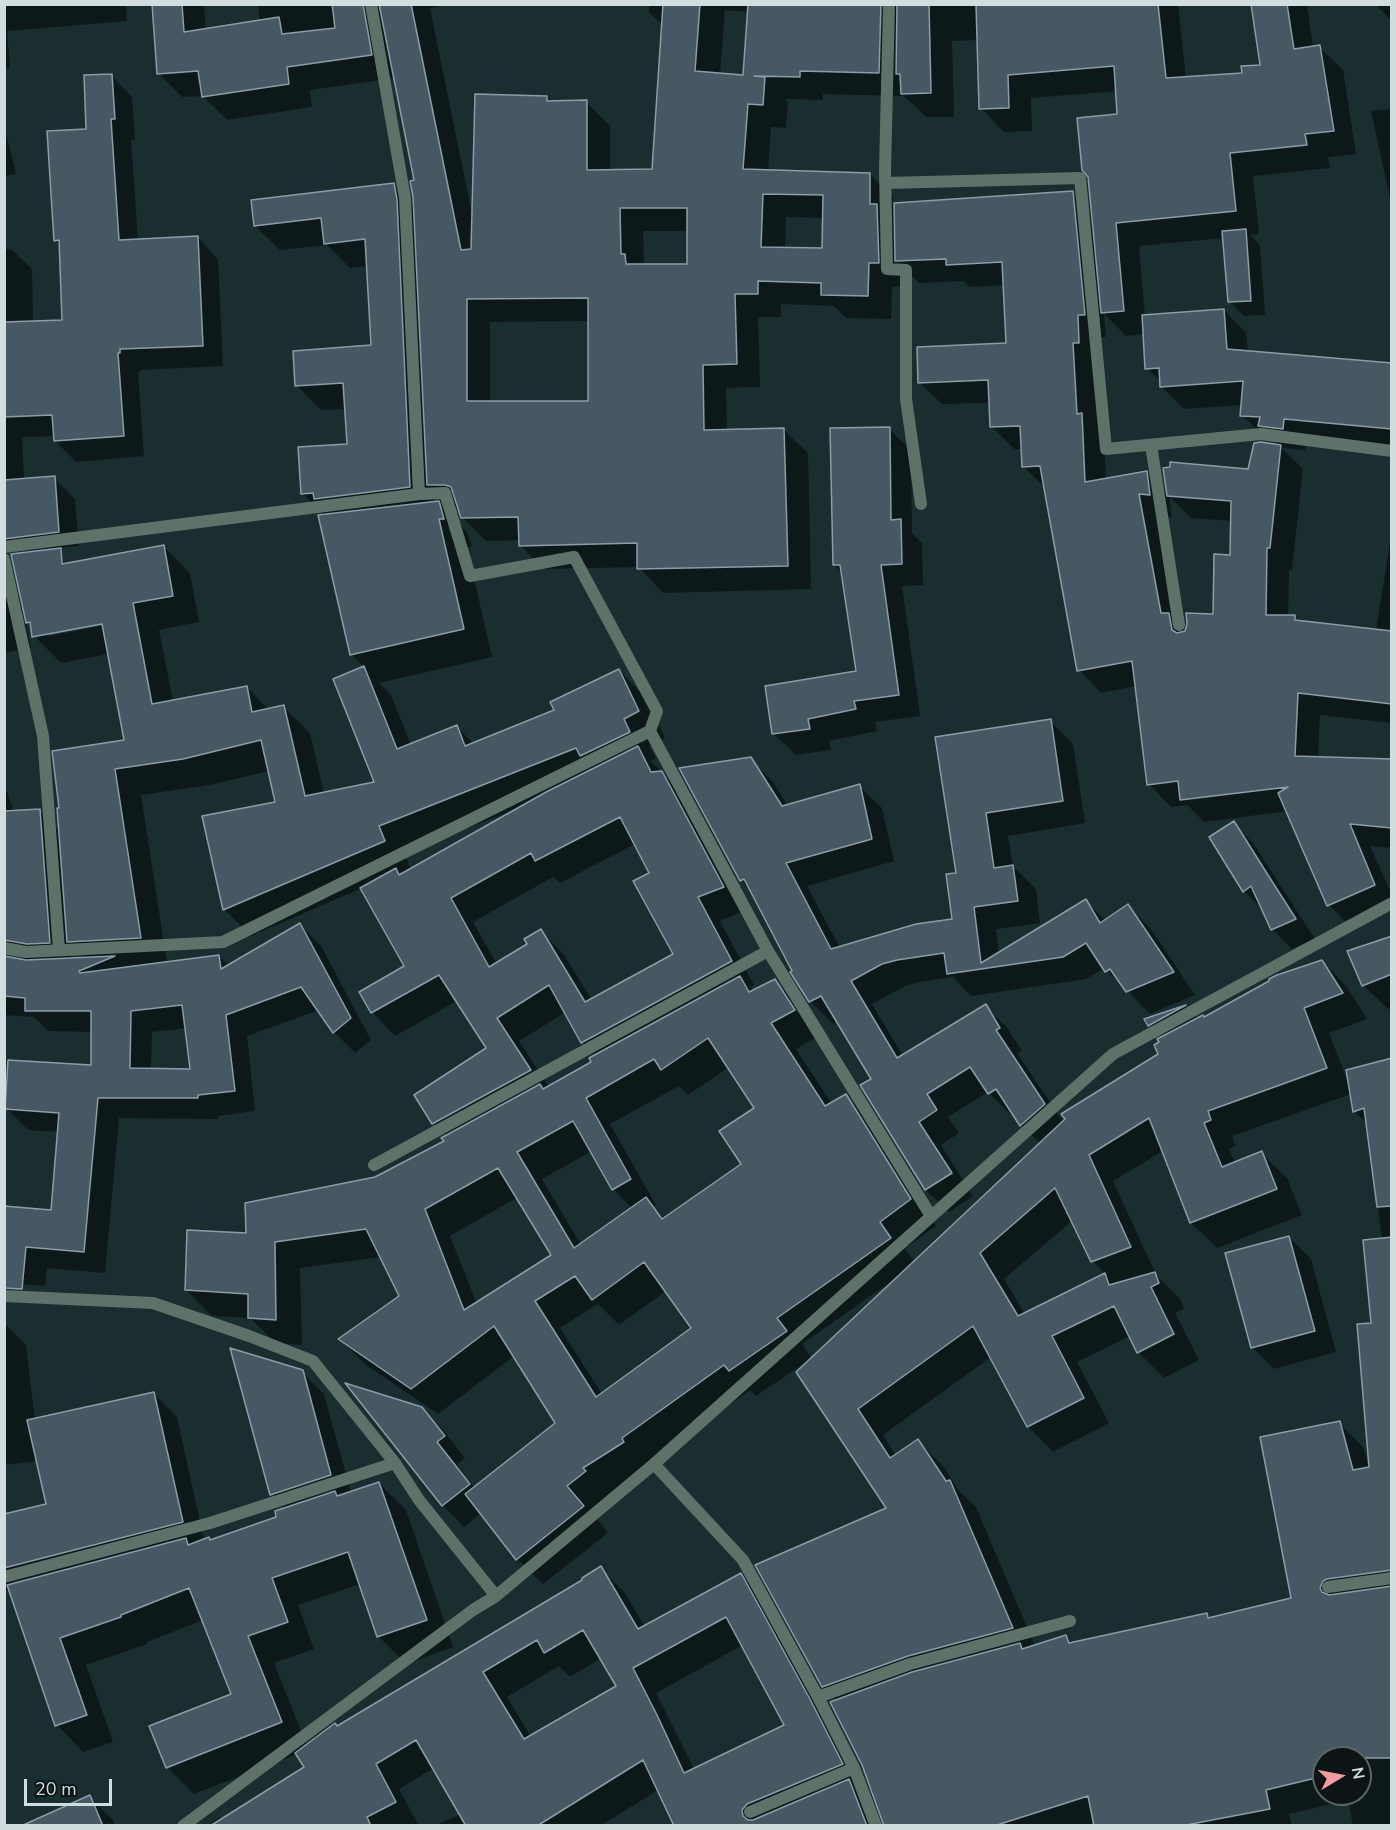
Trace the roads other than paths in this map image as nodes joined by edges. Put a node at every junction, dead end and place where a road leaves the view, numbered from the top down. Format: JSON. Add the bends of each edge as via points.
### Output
{"nodes":[{"id":1,"x":371,"y":4,"type":"edge"},
{"id":2,"x":889,"y":4,"type":"edge"},
{"id":3,"x":886,"y":183,"type":"junction"},
{"id":4,"x":1151,"y":445,"type":"junction"},
{"id":5,"x":1392,"y":451,"type":"edge"},
{"id":6,"x":419,"y":494,"type":"junction"},
{"id":7,"x":921,"y":504,"type":"dead end"},
{"id":8,"x":4,"y":547,"type":"edge"},
{"id":9,"x":4,"y":559,"type":"edge"},
{"id":10,"x":1179,"y":625,"type":"dead end"},
{"id":11,"x":650,"y":731,"type":"junction"},
{"id":12,"x":1392,"y":903,"type":"edge"},
{"id":13,"x":4,"y":948,"type":"edge"},
{"id":14,"x":59,"y":950,"type":"junction"},
{"id":15,"x":768,"y":951,"type":"junction"},
{"id":16,"x":374,"y":1166,"type":"dead end"},
{"id":17,"x":931,"y":1216,"type":"junction"},
{"id":18,"x":4,"y":1296,"type":"edge"},
{"id":19,"x":395,"y":1463,"type":"junction"},
{"id":20,"x":654,"y":1464,"type":"junction"},
{"id":21,"x":4,"y":1577,"type":"edge"},
{"id":22,"x":1392,"y":1578,"type":"edge"},
{"id":23,"x":1328,"y":1587,"type":"dead end"},
{"id":24,"x":495,"y":1596,"type":"junction"},
{"id":25,"x":1070,"y":1621,"type":"dead end"},
{"id":26,"x":818,"y":1697,"type":"junction"},
{"id":27,"x":854,"y":1768,"type":"junction"},
{"id":28,"x":750,"y":1812,"type":"dead end"},
{"id":29,"x":183,"y":1826,"type":"edge"},
{"id":30,"x":876,"y":1826,"type":"edge"}],
"edges":[{"from":1,"to":6,"type":"street","via":[[405,198]]},
{"from":2,"to":3,"type":"street"},
{"from":3,"to":4,"type":"street","via":[[1080,178],[1106,449]]},
{"from":3,"to":7,"type":"street","via":[[887,269],[906,270],[906,399]]},
{"from":4,"to":5,"type":"street","via":[[1262,434]]},
{"from":4,"to":10,"type":"street"},
{"from":6,"to":8,"type":"street"},
{"from":6,"to":11,"type":"street","via":[[446,493],[470,576],[574,557],[657,711]]},
{"from":9,"to":14,"type":"street","via":[[43,736]]},
{"from":11,"to":14,"type":"street","via":[[223,942]]},
{"from":11,"to":15,"type":"street"},
{"from":12,"to":17,"type":"street","via":[[1113,1054]]},
{"from":13,"to":14,"type":"street","via":[[26,952]]},
{"from":15,"to":16,"type":"street"},
{"from":15,"to":17,"type":"street"},
{"from":17,"to":20,"type":"street"},
{"from":18,"to":19,"type":"street","via":[[153,1303],[313,1361]]},
{"from":19,"to":21,"type":"street","via":[[210,1523]]},
{"from":19,"to":24,"type":"street","via":[[418,1500]]},
{"from":20,"to":24,"type":"street"},
{"from":20,"to":26,"type":"street","via":[[743,1560]]},
{"from":22,"to":23,"type":"street"},
{"from":24,"to":29,"type":"street"},
{"from":25,"to":26,"type":"street","via":[[910,1664]]},
{"from":26,"to":27,"type":"street"},
{"from":27,"to":28,"type":"street"},
{"from":27,"to":30,"type":"street"}]}
